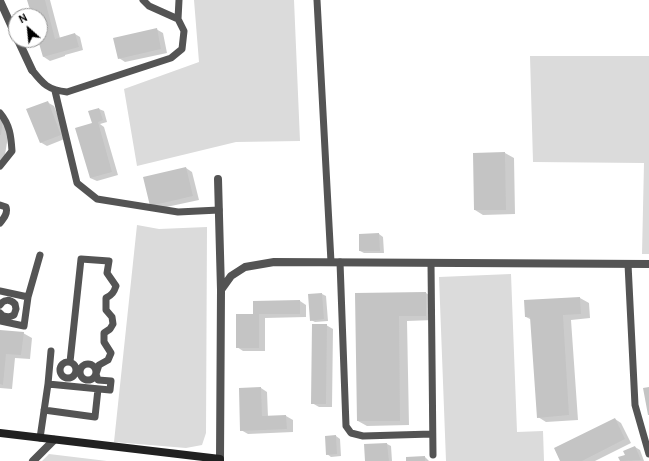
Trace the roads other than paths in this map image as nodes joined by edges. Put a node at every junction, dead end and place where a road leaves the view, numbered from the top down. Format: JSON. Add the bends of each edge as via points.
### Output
{"nodes":[{"id":1,"x":143,"y":0,"type":"edge"},
{"id":2,"x":179,"y":0,"type":"edge"},
{"id":3,"x":317,"y":0,"type":"edge"},
{"id":4,"x":0,"y":1,"type":"edge"},
{"id":5,"x":8,"y":18,"type":"edge"},
{"id":6,"x":178,"y":19,"type":"junction"},
{"id":7,"x":22,"y":48,"type":"edge"},
{"id":8,"x":32,"y":70,"type":"joint"},
{"id":9,"x":55,"y":91,"type":"junction"},
{"id":10,"x":0,"y":113,"type":"edge"},
{"id":11,"x":0,"y":166,"type":"edge"},
{"id":12,"x":218,"y":179,"type":"dead end"},
{"id":13,"x":0,"y":205,"type":"edge"},
{"id":14,"x":219,"y":210,"type":"junction"},
{"id":15,"x":0,"y":223,"type":"edge"},
{"id":16,"x":40,"y":255,"type":"dead end"},
{"id":17,"x":331,"y":262,"type":"junction"},
{"id":18,"x":340,"y":262,"type":"junction"},
{"id":19,"x":431,"y":263,"type":"junction"},
{"id":20,"x":628,"y":264,"type":"junction"},
{"id":21,"x":649,"y":264,"type":"edge"},
{"id":22,"x":220,"y":290,"type":"junction"},
{"id":23,"x":0,"y":291,"type":"edge"},
{"id":24,"x":28,"y":297,"type":"junction"},
{"id":25,"x":0,"y":305,"type":"edge"},
{"id":26,"x":16,"y":309,"type":"junction"},
{"id":27,"x":26,"y":311,"type":"junction"},
{"id":28,"x":0,"y":313,"type":"edge"},
{"id":29,"x":0,"y":321,"type":"edge"},
{"id":30,"x":51,"y":351,"type":"dead end"},
{"id":31,"x":70,"y":362,"type":"dead end"},
{"id":32,"x":48,"y":384,"type":"junction"},
{"id":33,"x":98,"y":389,"type":"junction"},
{"id":34,"x":44,"y":410,"type":"junction"},
{"id":35,"x":0,"y":433,"type":"edge"},
{"id":36,"x":432,"y":434,"type":"junction"},
{"id":37,"x":40,"y":438,"type":"junction"},
{"id":38,"x":54,"y":440,"type":"junction"},
{"id":39,"x":649,"y":454,"type":"edge"},
{"id":40,"x":433,"y":456,"type":"dead end"},
{"id":41,"x":220,"y":460,"type":"edge"},
{"id":42,"x":33,"y":461,"type":"edge"}],
"edges":[{"from":1,"to":6,"type":"lane","via":[[149,6]]},
{"from":2,"to":6,"type":"lane"},
{"from":3,"to":17,"type":"lane"},
{"from":4,"to":5,"type":"street"},
{"from":6,"to":9,"type":"lane","via":[[184,31],[182,49],[170,58],[67,92]]},
{"from":7,"to":8,"type":"street"},
{"from":8,"to":9,"type":"lane","via":[[44,84]]},
{"from":9,"to":14,"type":"lane","via":[[77,183],[97,199],[178,212]]},
{"from":10,"to":11,"type":"lane","via":[[11,133],[12,151]]},
{"from":12,"to":14,"type":"street"},
{"from":13,"to":15,"type":"lane","via":[[7,210],[5,218]]},
{"from":14,"to":22,"type":"street"},
{"from":16,"to":24,"type":"lane"},
{"from":17,"to":18,"type":"street"},
{"from":17,"to":22,"type":"street","via":[[274,262],[245,267],[231,276]]},
{"from":18,"to":19,"type":"street"},
{"from":18,"to":36,"type":"lane","via":[[346,426],[351,433],[363,436]]},
{"from":19,"to":20,"type":"street"},
{"from":19,"to":36,"type":"lane"},
{"from":20,"to":21,"type":"street"},
{"from":20,"to":39,"type":"lane","via":[[635,405]]},
{"from":22,"to":41,"type":"street"},
{"from":23,"to":24,"type":"lane"},
{"from":24,"to":27,"type":"lane"},
{"from":25,"to":26,"type":"lane","via":[[4,301],[10,301],[15,304]]},
{"from":26,"to":27,"type":"lane"},
{"from":26,"to":28,"type":"lane","via":[[14,315],[9,318]]},
{"from":27,"to":29,"type":"lane","via":[[24,326]]},
{"from":30,"to":32,"type":"lane"},
{"from":31,"to":33,"type":"lane","via":[[81,259],[109,261],[107,273],[116,286],[111,296],[106,298],[106,310],[112,317],[113,324],[104,333],[104,342],[111,353],[108,360],[99,364],[96,374],[98,380],[111,381],[110,390]]},
{"from":32,"to":33,"type":"lane"},
{"from":32,"to":34,"type":"lane"},
{"from":33,"to":34,"type":"lane","via":[[95,417]]},
{"from":34,"to":37,"type":"lane"},
{"from":35,"to":37,"type":"street"},
{"from":36,"to":40,"type":"lane"},
{"from":37,"to":38,"type":"street"},
{"from":38,"to":41,"type":"street"},
{"from":38,"to":42,"type":"street"}]}
